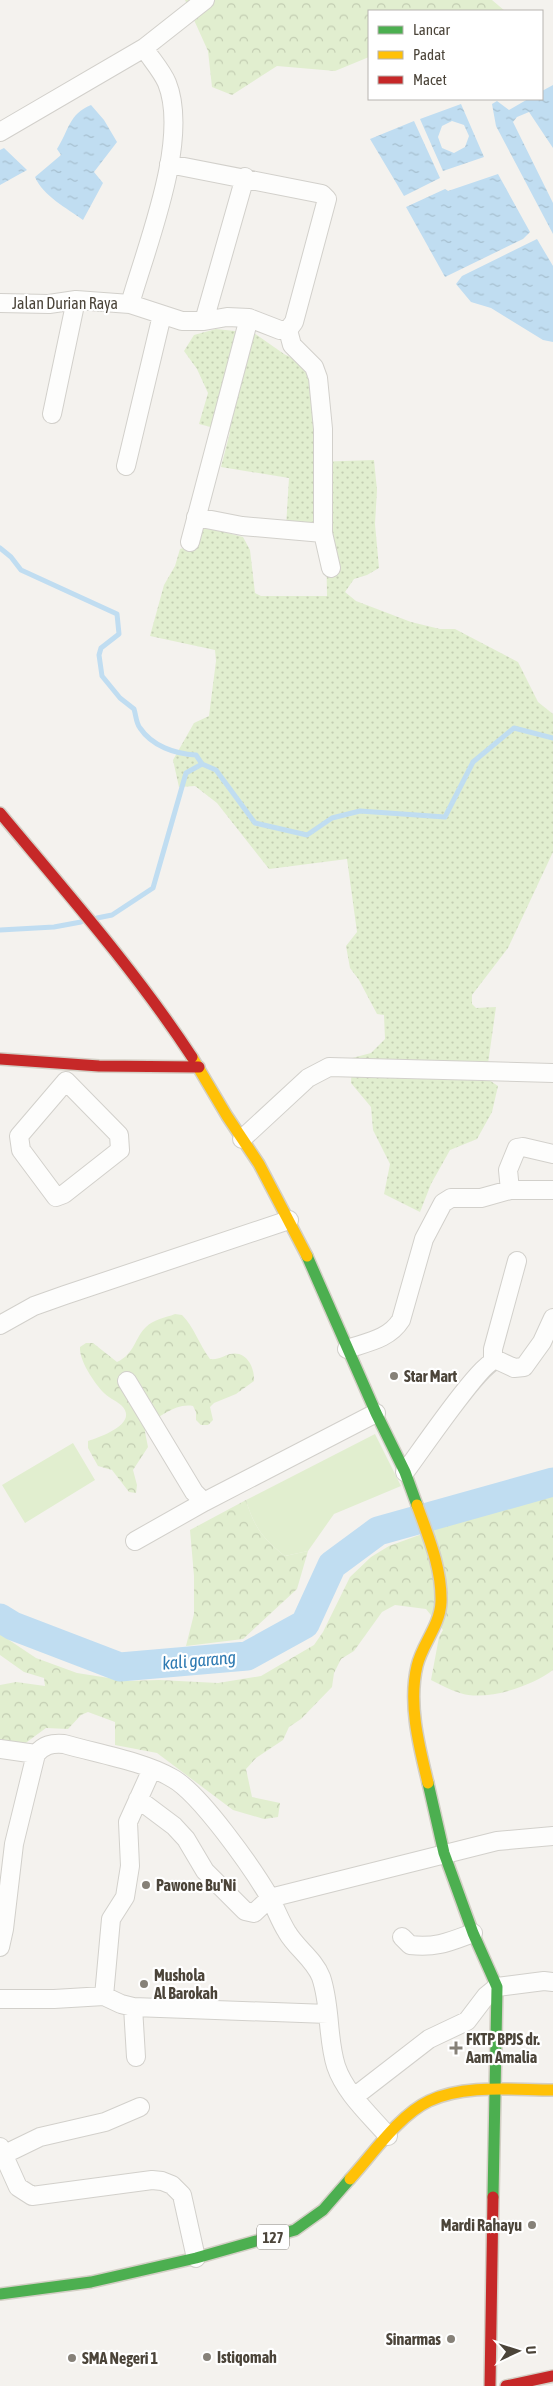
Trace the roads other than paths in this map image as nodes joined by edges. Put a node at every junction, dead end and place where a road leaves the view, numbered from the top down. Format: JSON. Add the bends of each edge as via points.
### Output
{"nodes":[{"id":1,"x":205,"y":0,"type":"edge"},
{"id":2,"x":144,"y":48,"type":"junction"},
{"id":3,"x":0,"y":132,"type":"edge"},
{"id":4,"x":169,"y":164,"type":"junction"},
{"id":5,"x":245,"y":177,"type":"junction"},
{"id":6,"x":76,"y":300,"type":"junction"},
{"id":7,"x":0,"y":303,"type":"edge"},
{"id":8,"x":130,"y":304,"type":"junction"},
{"id":9,"x":162,"y":315,"type":"junction"},
{"id":10,"x":249,"y":318,"type":"junction"},
{"id":11,"x":204,"y":321,"type":"junction"},
{"id":12,"x":288,"y":330,"type":"junction"},
{"id":13,"x":52,"y":414,"type":"dead end"},
{"id":14,"x":126,"y":466,"type":"dead end"},
{"id":15,"x":196,"y":517,"type":"junction"},
{"id":16,"x":323,"y":533,"type":"junction"},
{"id":17,"x":190,"y":542,"type":"dead end"},
{"id":18,"x":331,"y":568,"type":"dead end"},
{"id":19,"x":0,"y":813,"type":"edge"},
{"id":20,"x":0,"y":1060,"type":"edge"},
{"id":21,"x":199,"y":1067,"type":"junction"},
{"id":22,"x":65,"y":1073,"type":"junction"},
{"id":23,"x":553,"y":1073,"type":"edge"},
{"id":24,"x":242,"y":1139,"type":"junction"},
{"id":25,"x":553,"y":1154,"type":"edge"},
{"id":26,"x":553,"y":1189,"type":"edge"},
{"id":27,"x":510,"y":1190,"type":"junction"},
{"id":28,"x":289,"y":1220,"type":"junction"},
{"id":29,"x":517,"y":1261,"type":"dead end"},
{"id":30,"x":553,"y":1318,"type":"edge"},
{"id":31,"x":0,"y":1326,"type":"edge"},
{"id":32,"x":547,"y":1346,"type":"edge"},
{"id":33,"x":347,"y":1349,"type":"junction"},
{"id":34,"x":493,"y":1360,"type":"junction"},
{"id":35,"x":127,"y":1381,"type":"dead end"},
{"id":36,"x":376,"y":1413,"type":"junction"},
{"id":37,"x":405,"y":1472,"type":"junction"},
{"id":38,"x":204,"y":1502,"type":"junction"},
{"id":39,"x":135,"y":1542,"type":"dead end"},
{"id":40,"x":0,"y":1749,"type":"edge"},
{"id":41,"x":36,"y":1754,"type":"junction"},
{"id":42,"x":152,"y":1769,"type":"junction"},
{"id":43,"x":138,"y":1799,"type":"junction"},
{"id":44,"x":553,"y":1836,"type":"edge"},
{"id":45,"x":444,"y":1853,"type":"junction"},
{"id":46,"x":270,"y":1898,"type":"junction"},
{"id":47,"x":473,"y":1933,"type":"junction"},
{"id":48,"x":402,"y":1936,"type":"dead end"},
{"id":49,"x":0,"y":1946,"type":"edge"},
{"id":50,"x":553,"y":1982,"type":"edge"},
{"id":51,"x":497,"y":1986,"type":"junction"},
{"id":52,"x":104,"y":1996,"type":"junction"},
{"id":53,"x":0,"y":1999,"type":"edge"},
{"id":54,"x":133,"y":2007,"type":"junction"},
{"id":55,"x":328,"y":2014,"type":"junction"},
{"id":56,"x":136,"y":2057,"type":"dead end"},
{"id":57,"x":496,"y":2090,"type":"junction"},
{"id":58,"x":553,"y":2090,"type":"edge"},
{"id":59,"x":354,"y":2097,"type":"junction"},
{"id":60,"x":140,"y":2107,"type":"dead end"},
{"id":61,"x":388,"y":2136,"type":"junction"},
{"id":62,"x":2,"y":2151,"type":"edge"},
{"id":63,"x":196,"y":2258,"type":"junction"},
{"id":64,"x":0,"y":2294,"type":"edge"},
{"id":65,"x":553,"y":2376,"type":"edge"},
{"id":66,"x":490,"y":2386,"type":"edge"},
{"id":67,"x":506,"y":2386,"type":"edge"}],
"edges":[{"from":1,"to":2,"type":"street"},
{"from":2,"to":3,"type":"street"},
{"from":2,"to":4,"type":"street","via":[[167,83],[171,100],[173,119]]},
{"from":4,"to":5,"type":"street"},
{"from":4,"to":8,"type":"street"},
{"from":5,"to":11,"type":"street"},
{"from":5,"to":12,"type":"street","via":[[322,194],[327,198],[294,322]]},
{"from":6,"to":7,"type":"street","name":"Jalan Durian Raya","via":[[49,304]]},
{"from":6,"to":8,"type":"street","name":"Jalan Durian Raya"},
{"from":6,"to":13,"type":"street"},
{"from":8,"to":9,"type":"street","name":"Jalan Durian Raya"},
{"from":9,"to":11,"type":"street","name":"Jalan Durian Raya","via":[[182,321]]},
{"from":9,"to":14,"type":"street"},
{"from":10,"to":11,"type":"street","name":"Jalan Durian Raya"},
{"from":10,"to":12,"type":"street"},
{"from":10,"to":15,"type":"street"},
{"from":12,"to":16,"type":"street","via":[[292,345],[314,367],[318,378],[323,429]]},
{"from":15,"to":16,"type":"street","via":[[242,526]]},
{"from":15,"to":17,"type":"street"},
{"from":16,"to":18,"type":"street"},
{"from":19,"to":21,"type":"main road","via":[[98,930],[172,1026]]},
{"from":20,"to":22,"type":"main road"},
{"from":21,"to":22,"type":"main road"},
{"from":21,"to":24,"type":"main road"},
{"from":22,"to":22,"type":"street","via":[[119,1135],[121,1145],[120,1150],[64,1194],[56,1196],[21,1150],[19,1136]]},
{"from":23,"to":24,"type":"street","via":[[329,1067],[308,1078]]},
{"from":24,"to":28,"type":"main road"},
{"from":25,"to":27,"type":"street","via":[[517,1148],[508,1170]]},
{"from":26,"to":27,"type":"street"},
{"from":27,"to":33,"type":"street","via":[[481,1198],[451,1198],[443,1203],[424,1238],[406,1303],[395,1329],[387,1336]]},
{"from":28,"to":31,"type":"street","via":[[34,1306]]},
{"from":28,"to":33,"type":"main road"},
{"from":29,"to":34,"type":"street","via":[[493,1349]]},
{"from":30,"to":32,"type":"street"},
{"from":32,"to":34,"type":"street","via":[[524,1367],[514,1368]]},
{"from":33,"to":36,"type":"main road"},
{"from":34,"to":37,"type":"street","via":[[461,1396]]},
{"from":35,"to":38,"type":"street","via":[[194,1492]]},
{"from":36,"to":37,"type":"main road"},
{"from":36,"to":38,"type":"street"},
{"from":37,"to":45,"type":"main road","via":[[438,1565],[441,1602],[436,1627],[418,1664],[414,1703],[424,1774]]},
{"from":38,"to":39,"type":"street"},
{"from":40,"to":41,"type":"street"},
{"from":41,"to":42,"type":"street","via":[[44,1746],[54,1743]]},
{"from":41,"to":49,"type":"street","via":[[14,1844]]},
{"from":42,"to":43,"type":"street"},
{"from":42,"to":46,"type":"street","via":[[188,1788]]},
{"from":43,"to":46,"type":"street","via":[[174,1826],[186,1839],[205,1872],[245,1911],[254,1913]]},
{"from":43,"to":52,"type":"street","via":[[128,1822],[130,1866],[125,1897],[111,1919]]},
{"from":44,"to":45,"type":"street","via":[[497,1841]]},
{"from":45,"to":46,"type":"street"},
{"from":45,"to":47,"type":"main road"},
{"from":46,"to":55,"type":"street","via":[[287,1933],[313,1962],[320,1976]]},
{"from":47,"to":48,"type":"street","via":[[428,1947],[410,1946]]},
{"from":47,"to":51,"type":"main road"},
{"from":50,"to":51,"type":"street"},
{"from":51,"to":57,"type":"main road"},
{"from":51,"to":59,"type":"street","via":[[467,2021],[429,2039]]},
{"from":52,"to":53,"type":"street"},
{"from":52,"to":54,"type":"street"},
{"from":54,"to":55,"type":"street"},
{"from":54,"to":56,"type":"street"},
{"from":55,"to":59,"type":"street","via":[[336,2066]]},
{"from":57,"to":58,"type":"main road","number":"127"},
{"from":57,"to":61,"type":"main road","number":"127","via":[[445,2095],[428,2102],[410,2114]]},
{"from":57,"to":66,"type":"main road"},
{"from":59,"to":61,"type":"street"},
{"from":60,"to":62,"type":"street","via":[[105,2122],[40,2137]]},
{"from":61,"to":63,"type":"main road","number":"127","via":[[336,2198],[310,2221],[295,2230]]},
{"from":62,"to":63,"type":"street","via":[[18,2187],[32,2196],[152,2180],[172,2185],[182,2195]]},
{"from":63,"to":64,"type":"main road","number":"127","via":[[91,2282]]},
{"from":65,"to":67,"type":"main road"}]}
